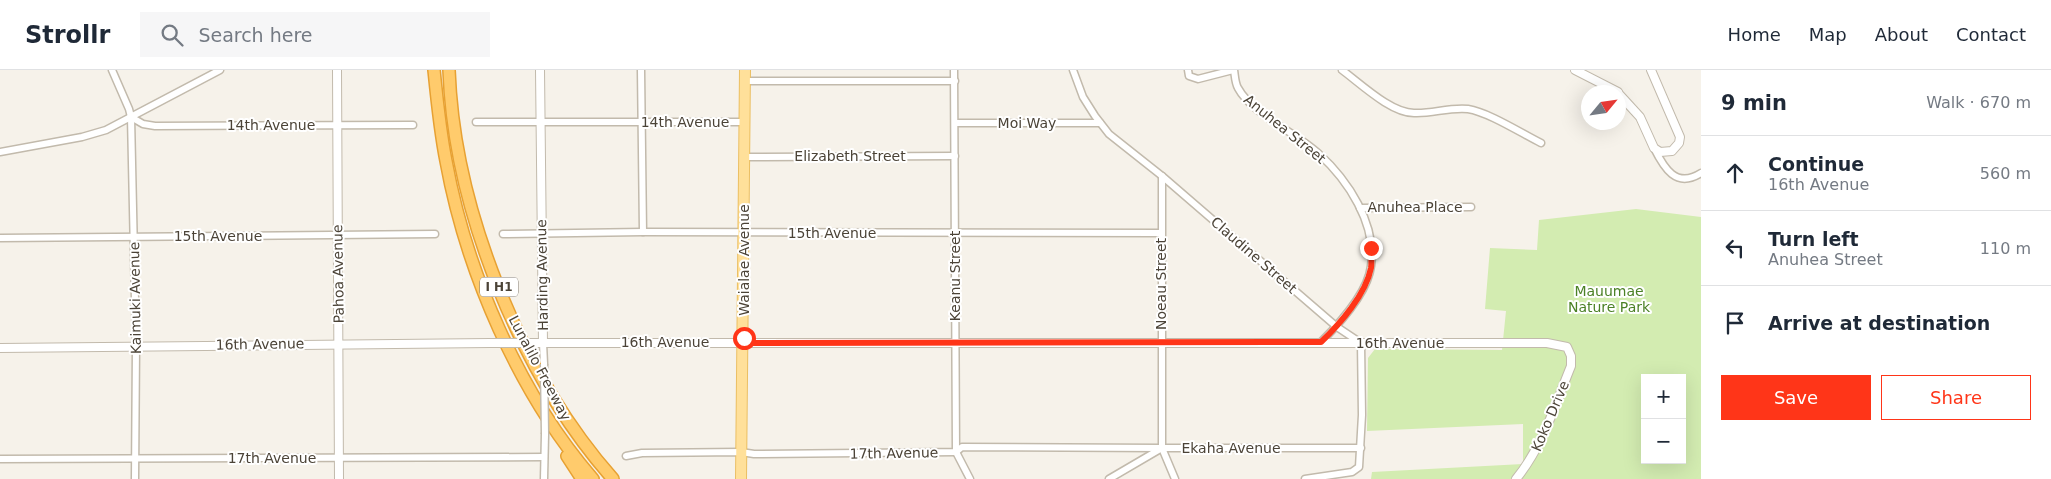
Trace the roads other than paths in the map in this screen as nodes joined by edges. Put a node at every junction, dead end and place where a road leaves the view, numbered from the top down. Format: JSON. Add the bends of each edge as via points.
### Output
{"nodes":[{"id":1,"x":112,"y":70,"type":"edge"},
{"id":2,"x":220,"y":70,"type":"edge"},
{"id":3,"x":337,"y":70,"type":"edge"},
{"id":4,"x":434,"y":70,"type":"edge"},
{"id":5,"x":449,"y":70,"type":"edge"},
{"id":6,"x":540,"y":70,"type":"edge"},
{"id":7,"x":641,"y":70,"type":"edge"},
{"id":8,"x":745,"y":70,"type":"edge"},
{"id":9,"x":954,"y":70,"type":"edge"},
{"id":10,"x":1073,"y":70,"type":"edge"},
{"id":11,"x":1188,"y":70,"type":"edge"},
{"id":12,"x":1234,"y":70,"type":"edge"},
{"id":13,"x":1342,"y":70,"type":"edge"},
{"id":14,"x":1575,"y":70,"type":"edge"},
{"id":15,"x":1651,"y":70,"type":"edge"},
{"id":16,"x":745,"y":81,"type":"junction"},
{"id":17,"x":954,"y":81,"type":"junction"},
{"id":18,"x":1603,"y":85,"type":"edge"},
{"id":19,"x":1626,"y":102,"type":"edge"},
{"id":20,"x":131,"y":117,"type":"junction"},
{"id":21,"x":476,"y":122,"type":"dead end"},
{"id":22,"x":641,"y":122,"type":"junction"},
{"id":23,"x":745,"y":122,"type":"junction"},
{"id":24,"x":541,"y":123,"type":"junction"},
{"id":25,"x":955,"y":123,"type":"junction"},
{"id":26,"x":1100,"y":123,"type":"junction"},
{"id":27,"x":413,"y":124,"type":"dead end"},
{"id":28,"x":336,"y":125,"type":"junction"},
{"id":29,"x":1541,"y":143,"type":"dead end"},
{"id":30,"x":1654,"y":148,"type":"junction"},
{"id":31,"x":0,"y":152,"type":"edge"},
{"id":32,"x":744,"y":156,"type":"junction"},
{"id":33,"x":955,"y":156,"type":"junction"},
{"id":34,"x":1701,"y":173,"type":"edge"},
{"id":35,"x":1162,"y":176,"type":"junction"},
{"id":36,"x":1470,"y":207,"type":"dead end"},
{"id":37,"x":1360,"y":208,"type":"junction"},
{"id":38,"x":643,"y":232,"type":"junction"},
{"id":39,"x":744,"y":233,"type":"junction"},
{"id":40,"x":955,"y":233,"type":"junction"},
{"id":41,"x":1161,"y":233,"type":"junction"},
{"id":42,"x":435,"y":234,"type":"dead end"},
{"id":43,"x":502,"y":234,"type":"dead end"},
{"id":44,"x":542,"y":234,"type":"junction"},
{"id":45,"x":337,"y":236,"type":"junction"},
{"id":46,"x":134,"y":237,"type":"junction"},
{"id":47,"x":0,"y":238,"type":"edge"},
{"id":48,"x":1337,"y":327,"type":"junction"},
{"id":49,"x":1162,"y":342,"type":"junction"},
{"id":50,"x":1321,"y":342,"type":"junction"},
{"id":51,"x":543,"y":343,"type":"junction"},
{"id":52,"x":744,"y":343,"type":"junction"},
{"id":53,"x":956,"y":343,"type":"junction"},
{"id":54,"x":1361,"y":343,"type":"junction"},
{"id":55,"x":339,"y":344,"type":"junction"},
{"id":56,"x":136,"y":346,"type":"junction"},
{"id":57,"x":0,"y":348,"type":"edge"},
{"id":58,"x":1567,"y":349,"type":"joint"},
{"id":59,"x":513,"y":361,"type":"junction"},
{"id":60,"x":1162,"y":448,"type":"junction"},
{"id":61,"x":1361,"y":448,"type":"junction"},
{"id":62,"x":741,"y":452,"type":"junction"},
{"id":63,"x":956,"y":452,"type":"junction"},
{"id":64,"x":626,"y":456,"type":"dead end"},
{"id":65,"x":544,"y":457,"type":"junction"},
{"id":66,"x":339,"y":458,"type":"junction"},
{"id":67,"x":0,"y":459,"type":"edge"},
{"id":68,"x":135,"y":459,"type":"junction"},
{"id":69,"x":135,"y":479,"type":"edge"},
{"id":70,"x":339,"y":479,"type":"edge"},
{"id":71,"x":544,"y":479,"type":"edge"},
{"id":72,"x":582,"y":479,"type":"edge"},
{"id":73,"x":593,"y":479,"type":"edge"},
{"id":74,"x":613,"y":479,"type":"edge"},
{"id":75,"x":741,"y":479,"type":"edge"},
{"id":76,"x":970,"y":479,"type":"edge"},
{"id":77,"x":1109,"y":479,"type":"edge"},
{"id":78,"x":1175,"y":479,"type":"edge"},
{"id":79,"x":1305,"y":479,"type":"edge"},
{"id":80,"x":1516,"y":479,"type":"edge"}],
"edges":[{"from":1,"to":20,"type":"street","name":"Kaimuki Avenue"},
{"from":2,"to":20,"type":"street"},
{"from":3,"to":28,"type":"street","name":"Pahoa Avenue"},
{"from":4,"to":59,"type":"highway","name":"Lunalilo Freeway","number":"I H1","via":[[446,161],[458,210],[472,258]]},
{"from":5,"to":74,"type":"highway","name":"Lunalilo Freeway","number":"I H1","via":[[464,175],[492,271],[529,352],[574,431]]},
{"from":6,"to":24,"type":"street","name":"Harding Avenue"},
{"from":7,"to":22,"type":"street"},
{"from":8,"to":16,"type":"main road","name":"Waialae Avenue"},
{"from":9,"to":17,"type":"street","name":"Keanu Street"},
{"from":10,"to":26,"type":"street","name":"Claudine Street","via":[[1083,97]]},
{"from":11,"to":12,"type":"street","via":[[1189,76],[1198,79]]},
{"from":12,"to":37,"type":"street","name":"Anuhea Street","via":[[1237,86],[1246,100],[1317,152],[1341,177]]},
{"from":13,"to":29,"type":"street","via":[[1389,105],[1401,110],[1413,113],[1469,109]]},
{"from":14,"to":18,"type":"street"},
{"from":15,"to":30,"type":"street","via":[[1680,137],[1672,151],[1660,152]]},
{"from":16,"to":17,"type":"street"},
{"from":16,"to":23,"type":"main road","name":"Waialae Avenue"},
{"from":17,"to":25,"type":"street","name":"Keanu Street"},
{"from":19,"to":30,"type":"street","via":[[1640,117]]},
{"from":20,"to":28,"type":"street","name":"14th Avenue","via":[[154,126]]},
{"from":20,"to":31,"type":"street","via":[[94,134]]},
{"from":20,"to":46,"type":"street","name":"Kaimuki Avenue"},
{"from":21,"to":24,"type":"street","name":"14th Avenue"},
{"from":22,"to":23,"type":"street","name":"14th Avenue"},
{"from":22,"to":24,"type":"street","name":"14th Avenue"},
{"from":22,"to":38,"type":"street"},
{"from":23,"to":32,"type":"main road","name":"Waialae Avenue"},
{"from":24,"to":44,"type":"street","name":"Harding Avenue"},
{"from":25,"to":26,"type":"street","name":"Moi Way"},
{"from":25,"to":33,"type":"street","name":"Keanu Street"},
{"from":26,"to":35,"type":"street","name":"Claudine Street","via":[[1109,134]]},
{"from":27,"to":28,"type":"street","name":"14th Avenue"},
{"from":28,"to":45,"type":"street","name":"Pahoa Avenue"},
{"from":30,"to":34,"type":"street","via":[[1665,170],[1677,177],[1690,178]]},
{"from":32,"to":33,"type":"street","name":"Elizabeth Street"},
{"from":32,"to":39,"type":"main road","name":"Waialae Avenue"},
{"from":33,"to":40,"type":"street","name":"Keanu Street"},
{"from":35,"to":41,"type":"street","name":"Noeau Street"},
{"from":35,"to":48,"type":"street","name":"Claudine Street"},
{"from":36,"to":37,"type":"street","name":"Anuhea Place"},
{"from":37,"to":48,"type":"street","name":"Anuhea Street","via":[[1371,248],[1371,267],[1365,285]]},
{"from":38,"to":39,"type":"street","name":"15th Avenue"},
{"from":38,"to":44,"type":"street","name":"15th Avenue"},
{"from":39,"to":40,"type":"street","name":"15th Avenue"},
{"from":39,"to":52,"type":"main road","name":"Waialae Avenue"},
{"from":40,"to":41,"type":"street","name":"15th Avenue"},
{"from":40,"to":53,"type":"street","name":"Keanu Street"},
{"from":41,"to":49,"type":"street","name":"Noeau Street"},
{"from":42,"to":45,"type":"street","name":"15th Avenue"},
{"from":43,"to":44,"type":"street","name":"15th Avenue"},
{"from":44,"to":51,"type":"street","name":"Harding Avenue"},
{"from":45,"to":46,"type":"street","name":"15th Avenue"},
{"from":45,"to":55,"type":"street","name":"Pahoa Avenue"},
{"from":46,"to":47,"type":"street","name":"15th Avenue"},
{"from":46,"to":56,"type":"street","name":"Kaimuki Avenue"},
{"from":48,"to":50,"type":"street","name":"Anuhea Street"},
{"from":48,"to":54,"type":"street","name":"Claudine Street"},
{"from":49,"to":50,"type":"street","name":"16th Avenue"},
{"from":49,"to":53,"type":"street","name":"16th Avenue"},
{"from":49,"to":60,"type":"street","name":"Noeau Street"},
{"from":50,"to":54,"type":"street","name":"16th Avenue"},
{"from":51,"to":52,"type":"street","name":"16th Avenue"},
{"from":51,"to":55,"type":"street","name":"16th Avenue","bridge":true},
{"from":51,"to":65,"type":"street","name":"Harding Avenue","bridge":true},
{"from":52,"to":53,"type":"street","name":"16th Avenue"},
{"from":52,"to":62,"type":"main road","name":"Waialae Avenue"},
{"from":53,"to":63,"type":"street","name":"Keanu Street"},
{"from":54,"to":58,"type":"street","name":"16th Avenue","via":[[1547,343]]},
{"from":54,"to":61,"type":"street"},
{"from":55,"to":56,"type":"street","name":"16th Avenue"},
{"from":55,"to":66,"type":"street","name":"Pahoa Avenue"},
{"from":56,"to":57,"type":"street","name":"16th Avenue"},
{"from":56,"to":68,"type":"street","name":"Kaimuki Avenue"},
{"from":58,"to":80,"type":"street","name":"Koko Drive","via":[[1571,366],[1538,448]]},
{"from":59,"to":72,"type":"highway","via":[[531,397]]},
{"from":59,"to":73,"type":"highway","name":"Lunalilo Freeway","number":"I H1","via":[[550,423]]},
{"from":60,"to":61,"type":"street","name":"Ekaha Avenue"},
{"from":60,"to":63,"type":"street","name":"17th Avenue","via":[[962,448]]},
{"from":60,"to":77,"type":"street","name":"Ekaha Avenue"},
{"from":60,"to":78,"type":"street","name":"Noeau Street"},
{"from":61,"to":79,"type":"street","via":[[1359,467],[1352,472]]},
{"from":62,"to":63,"type":"street","name":"17th Avenue"},
{"from":62,"to":64,"type":"street","name":"17th Avenue"},
{"from":62,"to":75,"type":"main road","name":"Waialae Avenue"},
{"from":63,"to":76,"type":"street","name":"Keanu Street"},
{"from":65,"to":66,"type":"street","name":"17th Avenue"},
{"from":65,"to":71,"type":"street","name":"Harding Avenue"},
{"from":66,"to":68,"type":"street","name":"17th Avenue"},
{"from":66,"to":70,"type":"street","name":"Pahoa Avenue"},
{"from":67,"to":68,"type":"street","name":"17th Avenue"},
{"from":68,"to":69,"type":"street","name":"Kaimuki Avenue"}]}
